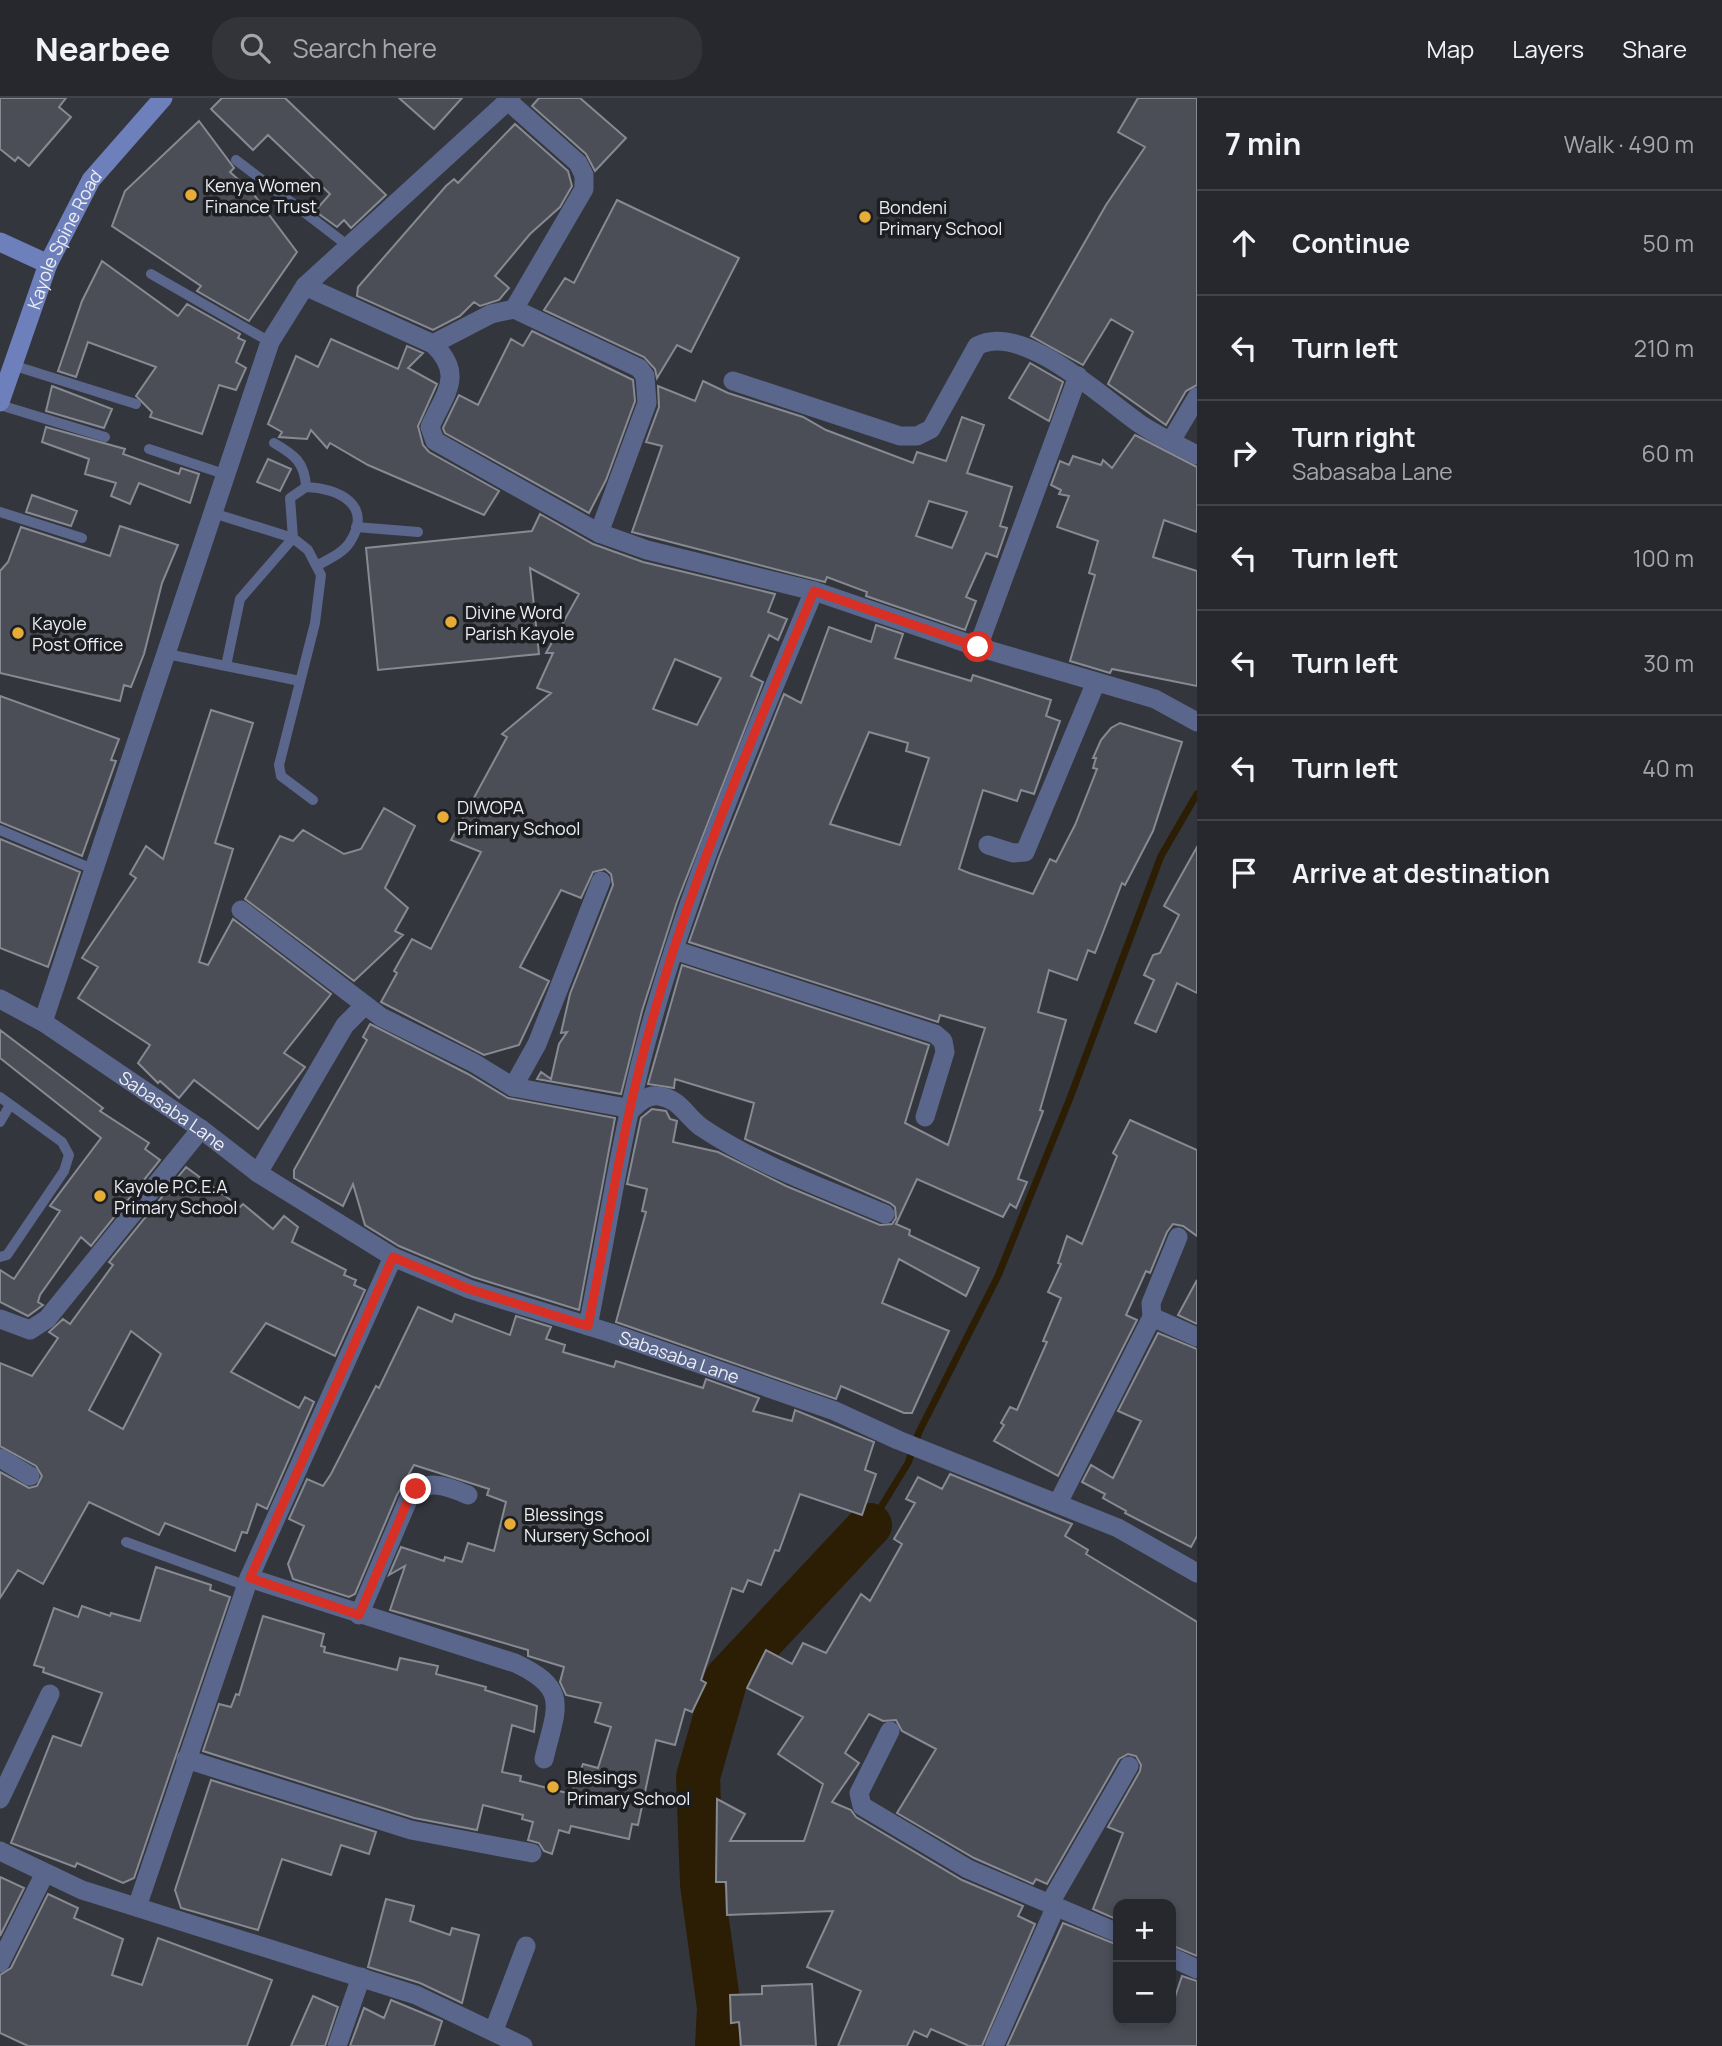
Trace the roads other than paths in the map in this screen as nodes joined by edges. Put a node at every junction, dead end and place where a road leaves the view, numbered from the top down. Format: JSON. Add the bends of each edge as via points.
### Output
{"nodes":[{"id":1,"x":163,"y":98,"type":"edge"},
{"id":2,"x":509,"y":99,"type":"edge"},
{"id":3,"x":236,"y":160,"type":"dead end"},
{"id":4,"x":0,"y":242,"type":"edge"},
{"id":5,"x":347,"y":245,"type":"junction"},
{"id":6,"x":48,"y":264,"type":"junction"},
{"id":7,"x":151,"y":274,"type":"dead end"},
{"id":8,"x":305,"y":286,"type":"junction"},
{"id":9,"x":514,"y":309,"type":"junction"},
{"id":10,"x":270,"y":342,"type":"junction"},
{"id":11,"x":433,"y":344,"type":"junction"},
{"id":12,"x":12,"y":365,"type":"junction"},
{"id":13,"x":1078,"y":376,"type":"junction"},
{"id":14,"x":733,"y":381,"type":"dead end"},
{"id":15,"x":1197,"y":397,"type":"edge"},
{"id":16,"x":0,"y":403,"type":"edge"},
{"id":17,"x":136,"y":404,"type":"dead end"},
{"id":18,"x":105,"y":437,"type":"dead end"},
{"id":19,"x":1171,"y":441,"type":"junction"},
{"id":20,"x":275,"y":443,"type":"dead end"},
{"id":21,"x":149,"y":449,"type":"dead end"},
{"id":22,"x":1197,"y":455,"type":"edge"},
{"id":23,"x":224,"y":474,"type":"junction"},
{"id":24,"x":306,"y":487,"type":"junction"},
{"id":25,"x":0,"y":512,"type":"edge"},
{"id":26,"x":213,"y":513,"type":"junction"},
{"id":27,"x":356,"y":527,"type":"junction"},
{"id":28,"x":418,"y":532,"type":"dead end"},
{"id":29,"x":599,"y":533,"type":"junction"},
{"id":30,"x":82,"y":538,"type":"dead end"},
{"id":31,"x":293,"y":538,"type":"junction"},
{"id":32,"x":318,"y":565,"type":"junction"},
{"id":33,"x":814,"y":591,"type":"junction"},
{"id":34,"x":978,"y":647,"type":"junction"},
{"id":35,"x":167,"y":654,"type":"junction"},
{"id":36,"x":226,"y":666,"type":"junction"},
{"id":37,"x":300,"y":681,"type":"junction"},
{"id":38,"x":1096,"y":682,"type":"junction"},
{"id":39,"x":1197,"y":722,"type":"edge"},
{"id":40,"x":313,"y":800,"type":"dead end"},
{"id":41,"x":0,"y":830,"type":"edge"},
{"id":42,"x":988,"y":845,"type":"dead end"},
{"id":43,"x":95,"y":870,"type":"junction"},
{"id":44,"x":601,"y":881,"type":"dead end"},
{"id":45,"x":241,"y":910,"type":"dead end"},
{"id":46,"x":674,"y":950,"type":"junction"},
{"id":47,"x":0,"y":999,"type":"edge"},
{"id":48,"x":364,"y":1006,"type":"junction"},
{"id":49,"x":43,"y":1022,"type":"junction"},
{"id":50,"x":513,"y":1087,"type":"junction"},
{"id":51,"x":0,"y":1097,"type":"edge"},
{"id":52,"x":10,"y":1105,"type":"junction"},
{"id":53,"x":632,"y":1110,"type":"junction"},
{"id":54,"x":925,"y":1117,"type":"dead end"},
{"id":55,"x":0,"y":1122,"type":"edge"},
{"id":56,"x":201,"y":1129,"type":"junction"},
{"id":57,"x":258,"y":1173,"type":"junction"},
{"id":58,"x":886,"y":1214,"type":"dead end"},
{"id":59,"x":1178,"y":1237,"type":"dead end"},
{"id":60,"x":0,"y":1257,"type":"edge"},
{"id":61,"x":393,"y":1257,"type":"junction"},
{"id":62,"x":1152,"y":1317,"type":"junction"},
{"id":63,"x":0,"y":1319,"type":"edge"},
{"id":64,"x":588,"y":1326,"type":"junction"},
{"id":65,"x":1197,"y":1337,"type":"edge"},
{"id":66,"x":0,"y":1458,"type":"edge"},
{"id":67,"x":30,"y":1476,"type":"dead end"},
{"id":68,"x":468,"y":1495,"type":"dead end"},
{"id":69,"x":1058,"y":1503,"type":"junction"},
{"id":70,"x":126,"y":1542,"type":"dead end"},
{"id":71,"x":1197,"y":1573,"type":"edge"},
{"id":72,"x":248,"y":1582,"type":"junction"},
{"id":73,"x":359,"y":1615,"type":"junction"},
{"id":74,"x":50,"y":1694,"type":"dead end"},
{"id":75,"x":890,"y":1731,"type":"dead end"},
{"id":76,"x":186,"y":1759,"type":"junction"},
{"id":77,"x":544,"y":1759,"type":"dead end"},
{"id":78,"x":1129,"y":1766,"type":"dead end"},
{"id":79,"x":0,"y":1799,"type":"edge"},
{"id":80,"x":0,"y":1851,"type":"edge"},
{"id":81,"x":532,"y":1853,"type":"dead end"},
{"id":82,"x":45,"y":1873,"type":"junction"},
{"id":83,"x":1053,"y":1904,"type":"junction"},
{"id":84,"x":137,"y":1907,"type":"junction"},
{"id":85,"x":1113,"y":1931,"type":"edge"},
{"id":86,"x":526,"y":1946,"type":"dead end"},
{"id":87,"x":1176,"y":1959,"type":"edge"},
{"id":88,"x":0,"y":1963,"type":"edge"},
{"id":89,"x":1197,"y":1969,"type":"edge"},
{"id":90,"x":361,"y":1977,"type":"junction"},
{"id":91,"x":494,"y":2030,"type":"junction"},
{"id":92,"x":337,"y":2046,"type":"edge"},
{"id":93,"x":523,"y":2046,"type":"edge"},
{"id":94,"x":995,"y":2046,"type":"edge"}],
"edges":[{"from":1,"to":6,"type":"main road","name":"Kayole Spine Road","via":[[92,180]]},
{"from":2,"to":5,"type":"street"},
{"from":2,"to":9,"type":"street","via":[[578,163],[584,175],[580,199]]},
{"from":3,"to":5,"type":"lane"},
{"from":4,"to":6,"type":"main road"},
{"from":5,"to":8,"type":"street"},
{"from":6,"to":12,"type":"main road","name":"Kayole Spine Road"},
{"from":7,"to":10,"type":"lane"},
{"from":8,"to":10,"type":"street"},
{"from":8,"to":11,"type":"street"},
{"from":9,"to":11,"type":"street","via":[[491,314]]},
{"from":9,"to":29,"type":"street","via":[[639,368],[645,376],[648,402]]},
{"from":10,"to":23,"type":"street"},
{"from":11,"to":29,"type":"street","via":[[447,357],[452,379],[430,427],[435,441]]},
{"from":12,"to":16,"type":"main road","name":"Kayole Spine Road"},
{"from":12,"to":17,"type":"lane"},
{"from":13,"to":14,"type":"street","via":[[1015,342],[987,340],[976,346],[931,429],[917,436],[900,436]]},
{"from":13,"to":19,"type":"street"},
{"from":13,"to":34,"type":"street"},
{"from":15,"to":19,"type":"street"},
{"from":16,"to":18,"type":"lane"},
{"from":19,"to":22,"type":"street"},
{"from":20,"to":24,"type":"lane","via":[[295,455]]},
{"from":21,"to":23,"type":"lane"},
{"from":23,"to":26,"type":"street"},
{"from":24,"to":27,"type":"lane","via":[[345,495],[355,513]]},
{"from":24,"to":31,"type":"lane","via":[[290,498]]},
{"from":25,"to":30,"type":"lane"},
{"from":26,"to":31,"type":"lane"},
{"from":26,"to":35,"type":"street"},
{"from":27,"to":28,"type":"lane"},
{"from":27,"to":32,"type":"lane","via":[[343,550]]},
{"from":29,"to":33,"type":"street","via":[[647,550]]},
{"from":31,"to":32,"type":"lane"},
{"from":31,"to":36,"type":"lane","via":[[240,600]]},
{"from":32,"to":37,"type":"lane","via":[[322,586]]},
{"from":33,"to":34,"type":"street"},
{"from":33,"to":46,"type":"street","via":[[706,855]]},
{"from":34,"to":38,"type":"street"},
{"from":35,"to":36,"type":"lane"},
{"from":35,"to":43,"type":"street"},
{"from":36,"to":37,"type":"lane"},
{"from":37,"to":40,"type":"lane","via":[[279,771]]},
{"from":38,"to":39,"type":"street","via":[[1155,699]]},
{"from":38,"to":42,"type":"street","via":[[1025,852]]},
{"from":41,"to":43,"type":"lane"},
{"from":43,"to":49,"type":"street"},
{"from":44,"to":50,"type":"street","via":[[537,1044]]},
{"from":45,"to":48,"type":"street"},
{"from":46,"to":53,"type":"street","via":[[639,1068]]},
{"from":46,"to":54,"type":"street","via":[[935,1034],[943,1041],[944,1052]]},
{"from":47,"to":49,"type":"street","name":"Sabasaba Lane"},
{"from":48,"to":50,"type":"street"},
{"from":48,"to":57,"type":"street","via":[[345,1025]]},
{"from":49,"to":56,"type":"street","name":"Sabasaba Lane"},
{"from":50,"to":53,"type":"street"},
{"from":51,"to":52,"type":"lane"},
{"from":52,"to":55,"type":"lane"},
{"from":52,"to":60,"type":"lane","via":[[65,1145],[69,1163],[7,1255]]},
{"from":53,"to":58,"type":"street","via":[[643,1099],[658,1095],[681,1105],[699,1125],[759,1160]]},
{"from":53,"to":64,"type":"street"},
{"from":56,"to":57,"type":"street","name":"Sabasaba Lane"},
{"from":56,"to":63,"type":"street","via":[[47,1319],[30,1330]]},
{"from":57,"to":61,"type":"street","name":"Sabasaba Lane"},
{"from":59,"to":62,"type":"street","via":[[1151,1303]]},
{"from":61,"to":64,"type":"street","name":"Sabasaba Lane","via":[[469,1289]]},
{"from":61,"to":72,"type":"street"},
{"from":62,"to":65,"type":"street"},
{"from":62,"to":69,"type":"street"},
{"from":64,"to":69,"type":"street","name":"Sabasaba Lane","via":[[835,1411]]},
{"from":66,"to":67,"type":"street"},
{"from":68,"to":73,"type":"street","via":[[446,1485],[416,1489]]},
{"from":69,"to":71,"type":"street","name":"Sabasaba Lane","via":[[1118,1528]]},
{"from":70,"to":72,"type":"lane"},
{"from":72,"to":73,"type":"street"},
{"from":72,"to":76,"type":"street"},
{"from":73,"to":77,"type":"street","via":[[539,1674],[551,1687],[556,1707]]},
{"from":74,"to":79,"type":"street"},
{"from":75,"to":83,"type":"street","via":[[859,1793],[862,1806],[968,1869]]},
{"from":76,"to":81,"type":"street","via":[[411,1830]]},
{"from":76,"to":84,"type":"street"},
{"from":78,"to":83,"type":"street"},
{"from":80,"to":82,"type":"street"},
{"from":82,"to":84,"type":"street"},
{"from":82,"to":88,"type":"street"},
{"from":83,"to":85,"type":"street"},
{"from":83,"to":94,"type":"street"},
{"from":84,"to":90,"type":"street"},
{"from":86,"to":91,"type":"street"},
{"from":87,"to":89,"type":"street"},
{"from":90,"to":91,"type":"street","via":[[416,1995]]},
{"from":90,"to":92,"type":"street"},
{"from":91,"to":93,"type":"street"}]}
